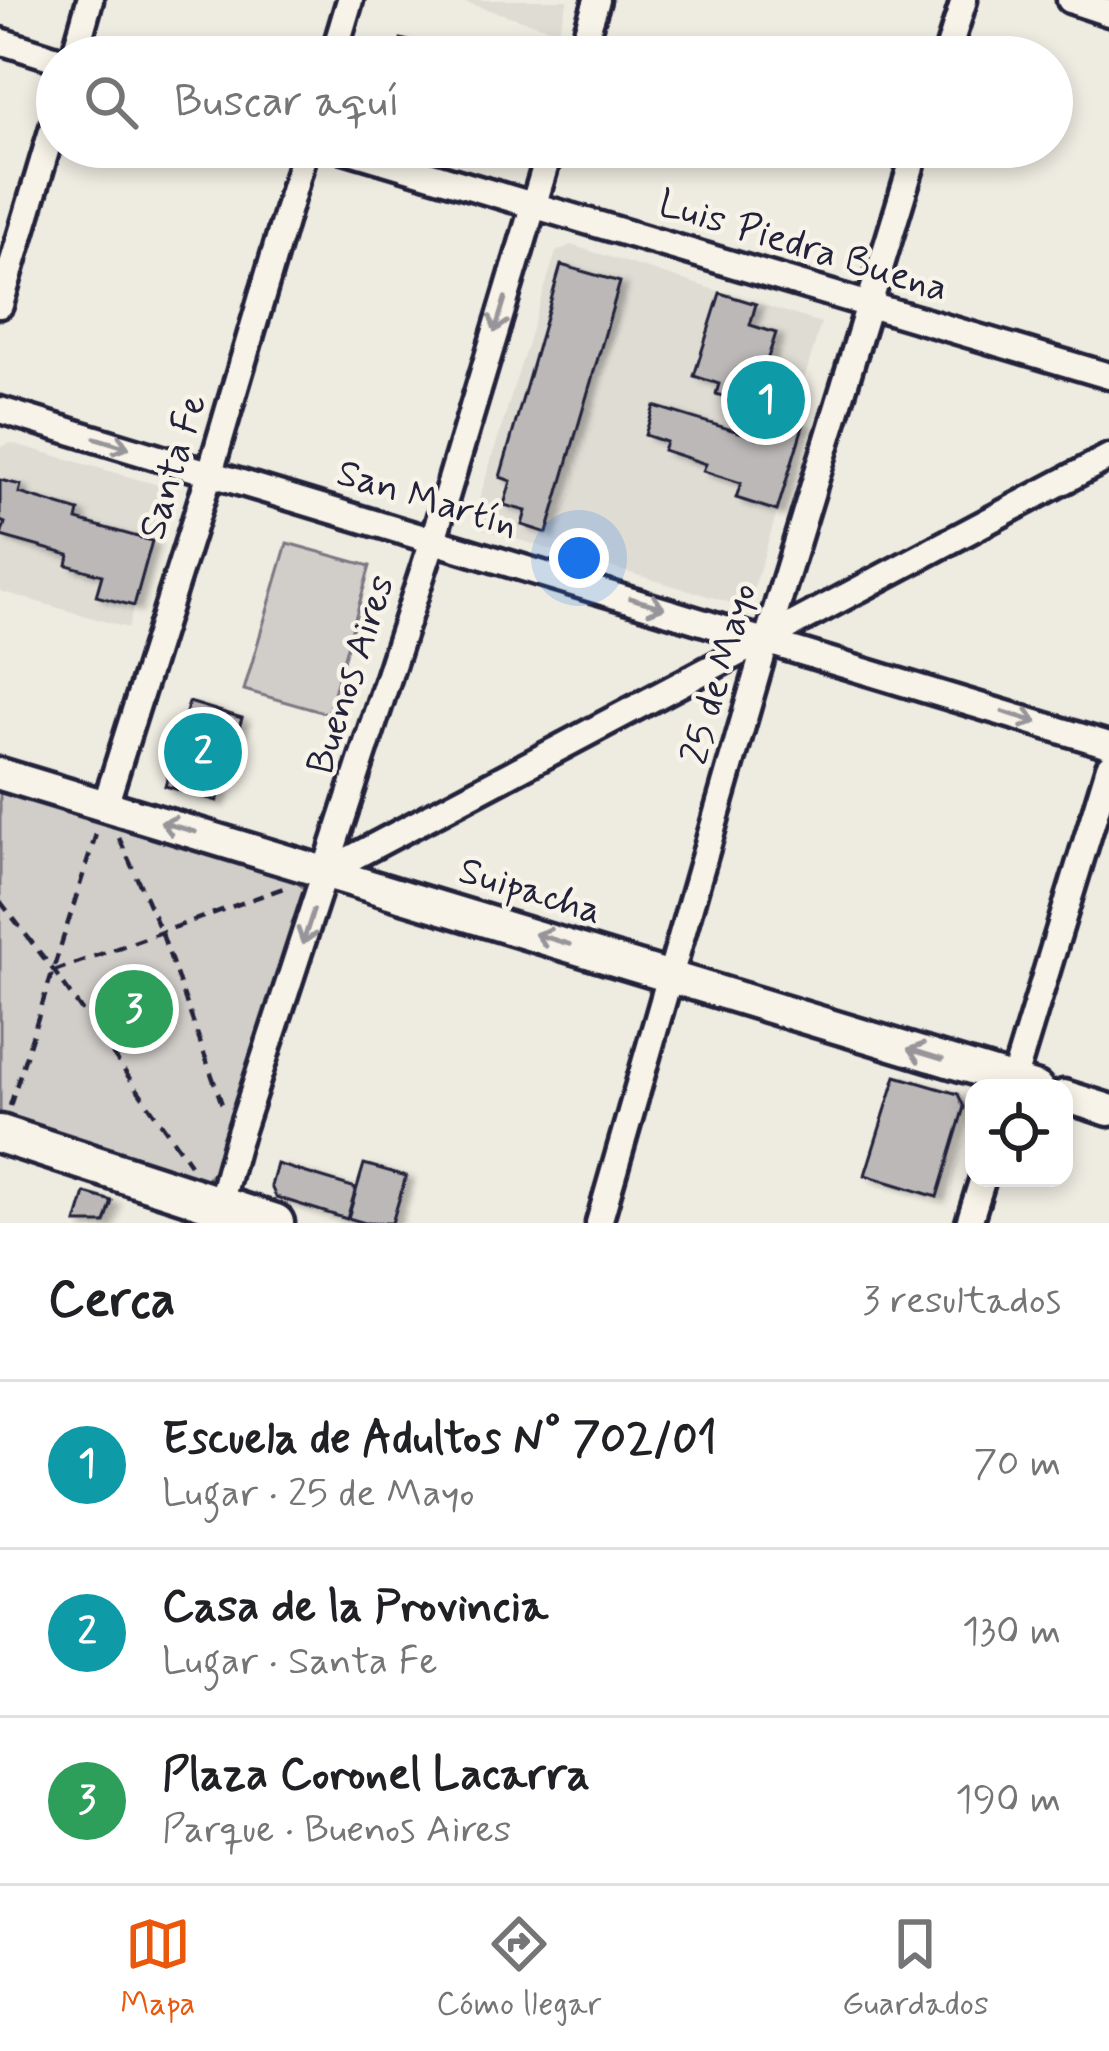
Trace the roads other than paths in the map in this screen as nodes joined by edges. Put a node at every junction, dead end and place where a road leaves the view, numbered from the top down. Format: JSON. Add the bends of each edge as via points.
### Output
{"nodes":[{"id":1,"x":90,"y":0,"type":"edge"},
{"id":2,"x":350,"y":0,"type":"edge"},
{"id":3,"x":597,"y":0,"type":"edge"},
{"id":4,"x":964,"y":0,"type":"edge"},
{"id":5,"x":1070,"y":0,"type":"edge"},
{"id":6,"x":1109,"y":13,"type":"edge"},
{"id":7,"x":80,"y":36,"type":"edge"},
{"id":8,"x":339,"y":36,"type":"edge"},
{"id":9,"x":586,"y":36,"type":"edge"},
{"id":10,"x":953,"y":36,"type":"edge"},
{"id":11,"x":0,"y":41,"type":"edge"},
{"id":12,"x":36,"y":52,"type":"edge"},
{"id":13,"x":41,"y":168,"type":"edge"},
{"id":14,"x":300,"y":168,"type":"edge"},
{"id":15,"x":413,"y":168,"type":"edge"},
{"id":16,"x":545,"y":168,"type":"edge"},
{"id":17,"x":910,"y":168,"type":"edge"},
{"id":18,"x":534,"y":202,"type":"junction"},
{"id":19,"x":0,"y":304,"type":"edge"},
{"id":20,"x":868,"y":305,"type":"junction"},
{"id":21,"x":1109,"y":376,"type":"edge"},
{"id":22,"x":0,"y":410,"type":"edge"},
{"id":23,"x":1109,"y":457,"type":"edge"},
{"id":24,"x":210,"y":473,"type":"junction"},
{"id":25,"x":433,"y":540,"type":"junction"},
{"id":26,"x":767,"y":639,"type":"junction"},
{"id":27,"x":1109,"y":745,"type":"edge"},
{"id":28,"x":1109,"y":767,"type":"edge"},
{"id":29,"x":0,"y":774,"type":"edge"},
{"id":30,"x":105,"y":806,"type":"junction"},
{"id":31,"x":327,"y":872,"type":"junction"},
{"id":32,"x":672,"y":976,"type":"junction"},
{"id":33,"x":998,"y":1079,"type":"edge"},
{"id":34,"x":1022,"y":1079,"type":"edge"},
{"id":35,"x":1073,"y":1099,"type":"edge"},
{"id":36,"x":1109,"y":1110,"type":"edge"},
{"id":37,"x":0,"y":1135,"type":"edge"},
{"id":38,"x":980,"y":1187,"type":"edge"},
{"id":39,"x":217,"y":1215,"type":"edge"},
{"id":40,"x":275,"y":1223,"type":"edge"},
{"id":41,"x":599,"y":1223,"type":"edge"},
{"id":42,"x":969,"y":1223,"type":"edge"}],
"edges":[{"from":1,"to":7,"type":"street"},
{"from":2,"to":8,"type":"street"},
{"from":3,"to":9,"type":"street"},
{"from":4,"to":10,"type":"street"},
{"from":5,"to":6,"type":"street"},
{"from":11,"to":12,"type":"street"},
{"from":13,"to":19,"type":"street"},
{"from":14,"to":24,"type":"street","name":"Santa Fe"},
{"from":15,"to":18,"type":"street","name":"Luis Piedra Buena"},
{"from":16,"to":18,"type":"street","name":"Buenos Aires"},
{"from":17,"to":20,"type":"street","name":"25 de Mayo"},
{"from":18,"to":20,"type":"street","name":"Luis Piedra Buena"},
{"from":18,"to":25,"type":"street","name":"Buenos Aires","one_way":true},
{"from":20,"to":21,"type":"street","name":"Luis Piedra Buena"},
{"from":20,"to":26,"type":"street","name":"25 de Mayo"},
{"from":22,"to":24,"type":"street","name":"San Martín","one_way":true},
{"from":23,"to":26,"type":"street"},
{"from":24,"to":25,"type":"street","name":"San Martín"},
{"from":24,"to":30,"type":"street","name":"Santa Fe"},
{"from":25,"to":26,"type":"street","name":"San Martín","one_way":true},
{"from":25,"to":31,"type":"street","name":"Buenos Aires"},
{"from":26,"to":27,"type":"street","name":"San Martín","one_way":true},
{"from":26,"to":31,"type":"street"},
{"from":26,"to":32,"type":"street","name":"25 de Mayo"},
{"from":28,"to":34,"type":"street"},
{"from":29,"to":30,"type":"street","name":"Suipacha"},
{"from":31,"to":30,"type":"street","name":"Suipacha","one_way":true},
{"from":32,"to":31,"type":"street","name":"Suipacha","one_way":true},
{"from":31,"to":39,"type":"street","name":"Buenos Aires","one_way":true},
{"from":33,"to":32,"type":"street","name":"Suipacha","one_way":true},
{"from":32,"to":41,"type":"street","name":"25 de Mayo"},
{"from":35,"to":36,"type":"street"},
{"from":37,"to":39,"type":"main road"},
{"from":38,"to":42,"type":"street"},
{"from":39,"to":40,"type":"main road"}]}
